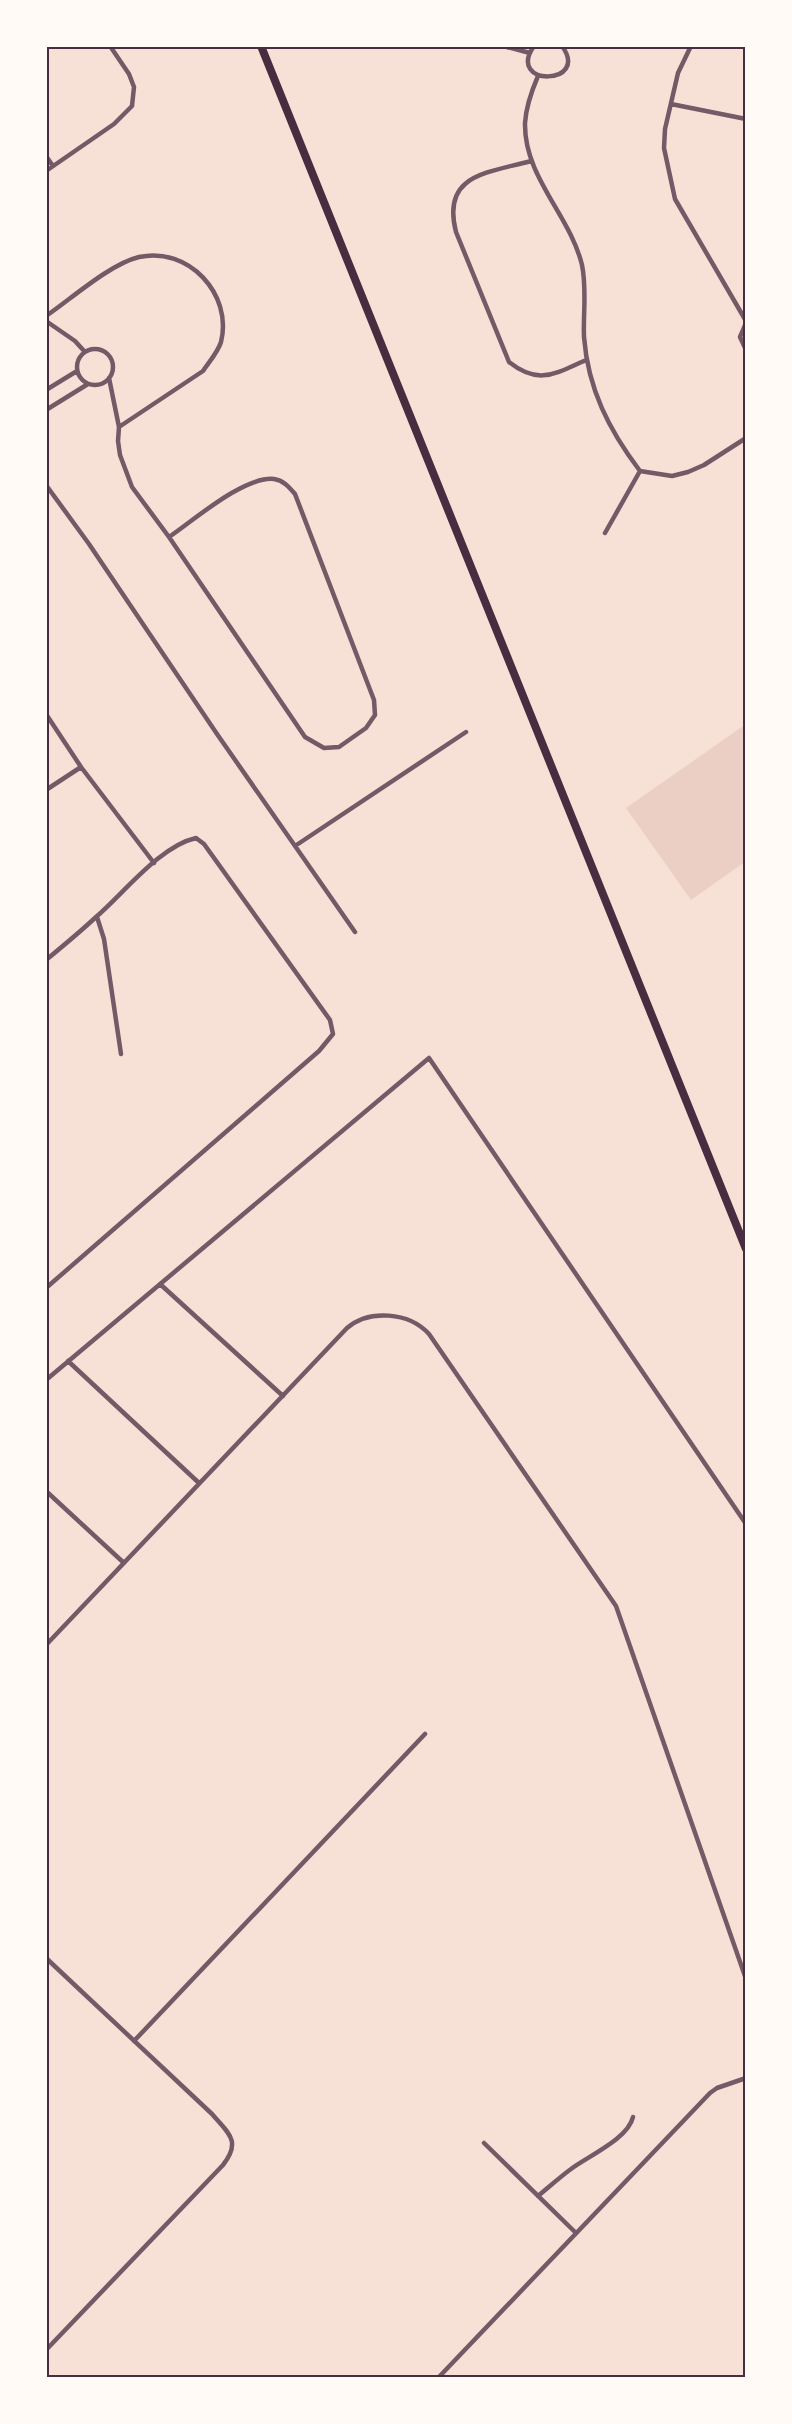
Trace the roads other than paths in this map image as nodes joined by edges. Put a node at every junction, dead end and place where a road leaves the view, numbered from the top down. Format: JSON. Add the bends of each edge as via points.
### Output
{"nodes":[{"id":1,"x":110,"y":46,"type":"edge"},
{"id":2,"x":261,"y":46,"type":"edge"},
{"id":3,"x":503,"y":46,"type":"edge"},
{"id":4,"x":534,"y":46,"type":"edge"},
{"id":5,"x":562,"y":46,"type":"edge"},
{"id":6,"x":692,"y":46,"type":"edge"},
{"id":7,"x":530,"y":53,"type":"junction"},
{"id":8,"x":538,"y":76,"type":"junction"},
{"id":9,"x":671,"y":104,"type":"junction"},
{"id":10,"x":746,"y":119,"type":"edge"},
{"id":11,"x":46,"y":156,"type":"edge"},
{"id":12,"x":531,"y":161,"type":"junction"},
{"id":13,"x":54,"y":166,"type":"junction"},
{"id":14,"x":46,"y":171,"type":"edge"},
{"id":15,"x":46,"y":316,"type":"edge"},
{"id":16,"x":46,"y":321,"type":"edge"},
{"id":17,"x":746,"y":322,"type":"edge"},
{"id":18,"x":746,"y":350,"type":"edge"},
{"id":19,"x":85,"y":352,"type":"junction"},
{"id":20,"x":586,"y":360,"type":"junction"},
{"id":21,"x":77,"y":371,"type":"junction"},
{"id":22,"x":109,"y":378,"type":"junction"},
{"id":23,"x":88,"y":384,"type":"junction"},
{"id":24,"x":46,"y":390,"type":"edge"},
{"id":25,"x":46,"y":410,"type":"edge"},
{"id":26,"x":119,"y":427,"type":"junction"},
{"id":27,"x":746,"y":438,"type":"edge"},
{"id":28,"x":640,"y":471,"type":"junction"},
{"id":29,"x":46,"y":485,"type":"edge"},
{"id":30,"x":605,"y":533,"type":"dead end"},
{"id":31,"x":169,"y":537,"type":"junction"},
{"id":32,"x":46,"y":714,"type":"edge"},
{"id":33,"x":466,"y":732,"type":"dead end"},
{"id":34,"x":81,"y":766,"type":"junction"},
{"id":35,"x":46,"y":790,"type":"edge"},
{"id":36,"x":295,"y":846,"type":"junction"},
{"id":37,"x":154,"y":863,"type":"junction"},
{"id":38,"x":97,"y":917,"type":"junction"},
{"id":39,"x":355,"y":932,"type":"dead end"},
{"id":40,"x":46,"y":960,"type":"edge"},
{"id":41,"x":121,"y":1054,"type":"dead end"},
{"id":42,"x":746,"y":1250,"type":"edge"},
{"id":43,"x":160,"y":1284,"type":"junction"},
{"id":44,"x":46,"y":1288,"type":"edge"},
{"id":45,"x":68,"y":1361,"type":"junction"},
{"id":46,"x":46,"y":1380,"type":"edge"},
{"id":47,"x":283,"y":1396,"type":"junction"},
{"id":48,"x":199,"y":1483,"type":"junction"},
{"id":49,"x":46,"y":1491,"type":"edge"},
{"id":50,"x":746,"y":1524,"type":"edge"},
{"id":51,"x":124,"y":1562,"type":"junction"},
{"id":52,"x":46,"y":1645,"type":"edge"},
{"id":53,"x":424,"y":1734,"type":"dead end"},
{"id":54,"x":46,"y":1958,"type":"edge"},
{"id":55,"x":746,"y":1979,"type":"edge"},
{"id":56,"x":134,"y":2041,"type":"junction"},
{"id":57,"x":746,"y":2078,"type":"edge"},
{"id":58,"x":633,"y":2117,"type":"dead end"},
{"id":59,"x":484,"y":2143,"type":"dead end"},
{"id":60,"x":538,"y":2196,"type":"junction"},
{"id":61,"x":576,"y":2233,"type":"junction"},
{"id":62,"x":46,"y":2350,"type":"edge"},
{"id":63,"x":438,"y":2378,"type":"edge"}],
"edges":[{"from":1,"to":13,"type":"street","via":[[134,87],[132,106],[114,124]]},
{"from":2,"to":42,"type":"highway"},
{"from":3,"to":7,"type":"street"},
{"from":4,"to":7,"type":"street"},
{"from":5,"to":8,"type":"street","via":[[567,56],[561,73],[550,78]]},
{"from":6,"to":9,"type":"street","via":[[678,73]]},
{"from":7,"to":8,"type":"street","via":[[530,66]]},
{"from":8,"to":12,"type":"street","via":[[525,123]]},
{"from":9,"to":10,"type":"street"},
{"from":9,"to":17,"type":"street","via":[[664,148],[675,200]]},
{"from":11,"to":13,"type":"street"},
{"from":12,"to":20,"type":"street","via":[[568,226],[582,266]]},
{"from":12,"to":20,"type":"street","via":[[463,184],[453,199],[451,215],[509,362],[523,373],[548,377]]},
{"from":13,"to":14,"type":"street"},
{"from":15,"to":26,"type":"street","via":[[114,267],[139,257],[162,257],[193,267],[213,287],[223,316],[221,342],[213,357],[203,371]]},
{"from":16,"to":19,"type":"street"},
{"from":17,"to":18,"type":"street","via":[[740,336]]},
{"from":19,"to":21,"type":"street","via":[[78,359]]},
{"from":19,"to":22,"type":"street","via":[[99,349],[109,356],[113,367]]},
{"from":20,"to":28,"type":"street","via":[[599,406],[619,443]]},
{"from":21,"to":23,"type":"street"},
{"from":21,"to":24,"type":"street"},
{"from":22,"to":23,"type":"street","via":[[99,384]]},
{"from":22,"to":26,"type":"street"},
{"from":23,"to":25,"type":"street"},
{"from":26,"to":31,"type":"street","via":[[120,455],[132,487]]},
{"from":27,"to":28,"type":"street","via":[[688,472],[672,476]]},
{"from":28,"to":30,"type":"street"},
{"from":29,"to":36,"type":"street"},
{"from":31,"to":31,"type":"street","via":[[241,488],[257,481],[274,479],[286,484],[295,494],[374,700],[375,715],[366,728],[338,747],[324,748],[306,737]]},
{"from":32,"to":34,"type":"street"},
{"from":33,"to":36,"type":"street"},
{"from":34,"to":35,"type":"street"},
{"from":34,"to":37,"type":"street"},
{"from":36,"to":39,"type":"street"},
{"from":37,"to":38,"type":"street"},
{"from":37,"to":44,"type":"street","via":[[186,841],[196,838],[204,844],[330,1020],[333,1034],[319,1051]]},
{"from":38,"to":40,"type":"street"},
{"from":38,"to":41,"type":"street","via":[[104,939]]},
{"from":43,"to":45,"type":"street"},
{"from":43,"to":47,"type":"street"},
{"from":43,"to":50,"type":"street","via":[[429,1058]]},
{"from":45,"to":46,"type":"street"},
{"from":45,"to":48,"type":"street"},
{"from":47,"to":48,"type":"street"},
{"from":47,"to":55,"type":"street","via":[[360,1318],[373,1315],[403,1318],[421,1325],[429,1334],[616,1606]]},
{"from":48,"to":51,"type":"street"},
{"from":49,"to":51,"type":"street"},
{"from":51,"to":52,"type":"street"},
{"from":53,"to":56,"type":"street"},
{"from":54,"to":56,"type":"street"},
{"from":56,"to":62,"type":"street","via":[[212,2114],[231,2137],[232,2152]]},
{"from":57,"to":61,"type":"street","via":[[710,2093]]},
{"from":58,"to":60,"type":"street","via":[[623,2134]]},
{"from":59,"to":60,"type":"street"},
{"from":60,"to":61,"type":"street"},
{"from":61,"to":63,"type":"street"}]}
